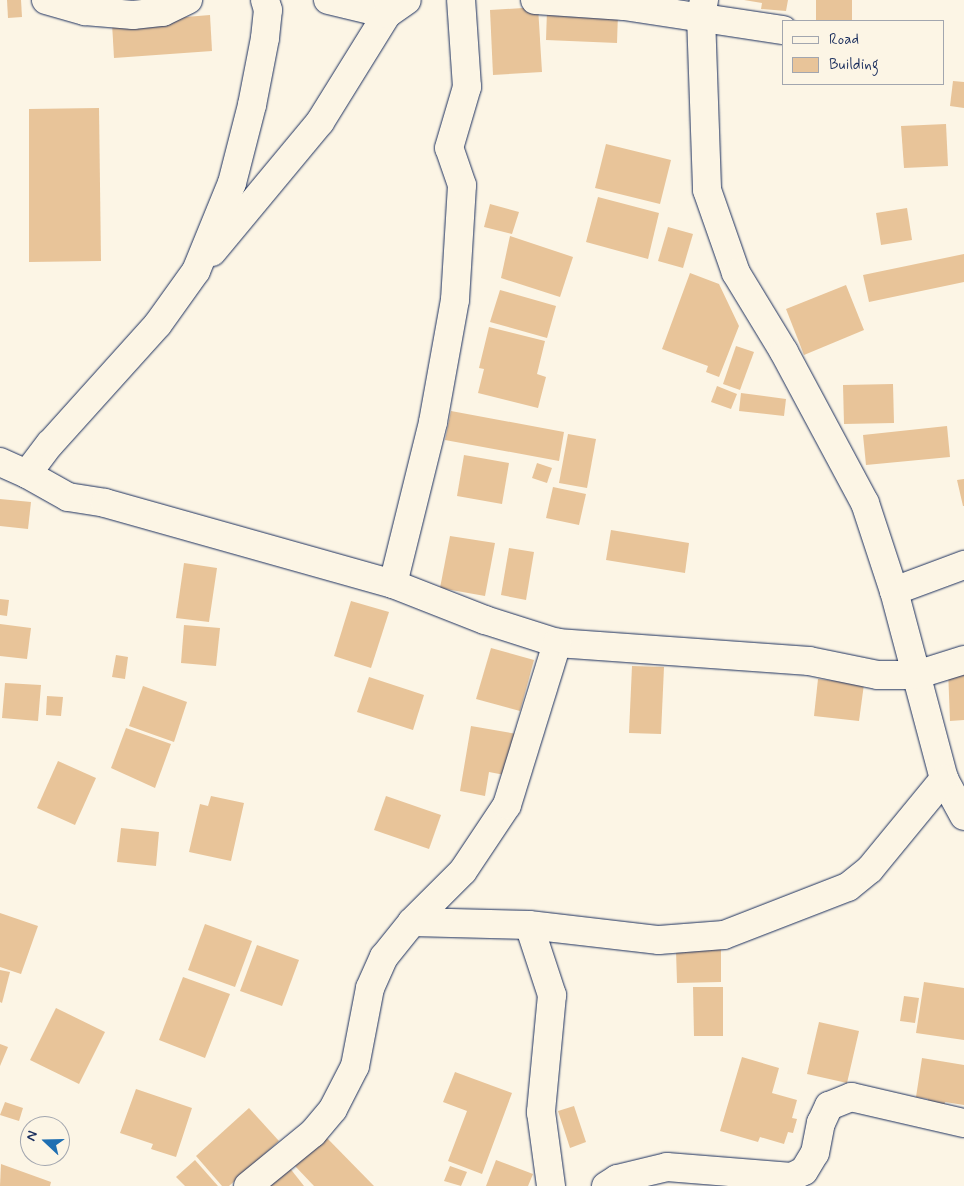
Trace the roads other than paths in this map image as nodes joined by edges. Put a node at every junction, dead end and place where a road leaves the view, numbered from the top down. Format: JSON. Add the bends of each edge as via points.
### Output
{"nodes":[{"id":1,"x":46,"y":0,"type":"edge"},
{"id":2,"x":188,"y":0,"type":"edge"},
{"id":3,"x":265,"y":0,"type":"edge"},
{"id":4,"x":328,"y":0,"type":"edge"},
{"id":5,"x":461,"y":0,"type":"edge"},
{"id":6,"x":535,"y":0,"type":"edge"},
{"id":7,"x":397,"y":7,"type":"edge"},
{"id":8,"x":703,"y":8,"type":"edge"},
{"id":9,"x":782,"y":30,"type":"edge"},
{"id":10,"x":196,"y":271,"type":"junction"},
{"id":11,"x":0,"y":462,"type":"edge"},
{"id":12,"x":26,"y":474,"type":"junction"},
{"id":13,"x":964,"y":565,"type":"edge"},
{"id":14,"x":393,"y":584,"type":"junction"},
{"id":15,"x":894,"y":592,"type":"junction"},
{"id":16,"x":557,"y":643,"type":"junction"},
{"id":17,"x":964,"y":660,"type":"edge"},
{"id":18,"x":916,"y":675,"type":"junction"},
{"id":19,"x":944,"y":779,"type":"junction"},
{"id":20,"x":964,"y":816,"type":"edge"},
{"id":21,"x":412,"y":922,"type":"junction"},
{"id":22,"x":529,"y":925,"type":"junction"},
{"id":23,"x":964,"y":1123,"type":"edge"},
{"id":24,"x":248,"y":1186,"type":"edge"},
{"id":25,"x":551,"y":1186,"type":"edge"},
{"id":26,"x":606,"y":1186,"type":"edge"}],
"edges":[{"from":1,"to":2,"type":"street","via":[[85,11],[133,15],[163,12]]},
{"from":3,"to":10,"type":"street","via":[[268,10],[265,38],[252,105],[232,183]]},
{"from":4,"to":7,"type":"street"},
{"from":5,"to":14,"type":"street","via":[[466,87],[449,148],[462,185],[454,300],[433,422]]},
{"from":6,"to":8,"type":"street"},
{"from":7,"to":10,"type":"street","via":[[320,122]]},
{"from":8,"to":9,"type":"street"},
{"from":8,"to":15,"type":"street","via":[[707,190],[736,274],[784,352],[865,503]]},
{"from":10,"to":12,"type":"street","via":[[158,324]]},
{"from":11,"to":12,"type":"street"},
{"from":12,"to":14,"type":"street","via":[[68,497],[105,502]]},
{"from":13,"to":15,"type":"street"},
{"from":14,"to":16,"type":"street","via":[[485,620]]},
{"from":15,"to":18,"type":"street"},
{"from":16,"to":18,"type":"street","via":[[766,656],[878,675]]},
{"from":16,"to":21,"type":"street","via":[[507,805],[463,871]]},
{"from":17,"to":18,"type":"street"},
{"from":18,"to":19,"type":"street"},
{"from":19,"to":20,"type":"street"},
{"from":19,"to":22,"type":"street","via":[[863,875],[848,887],[783,914],[724,934],[659,940]]},
{"from":21,"to":22,"type":"street"},
{"from":21,"to":24,"type":"street","via":[[384,957],[370,988],[356,1066],[334,1109],[313,1133]]},
{"from":22,"to":25,"type":"street","via":[[552,995],[542,1112]]},
{"from":23,"to":26,"type":"street","via":[[851,1097],[829,1106],[821,1122],[816,1153],[804,1171],[792,1177],[667,1168],[617,1180]]}]}
